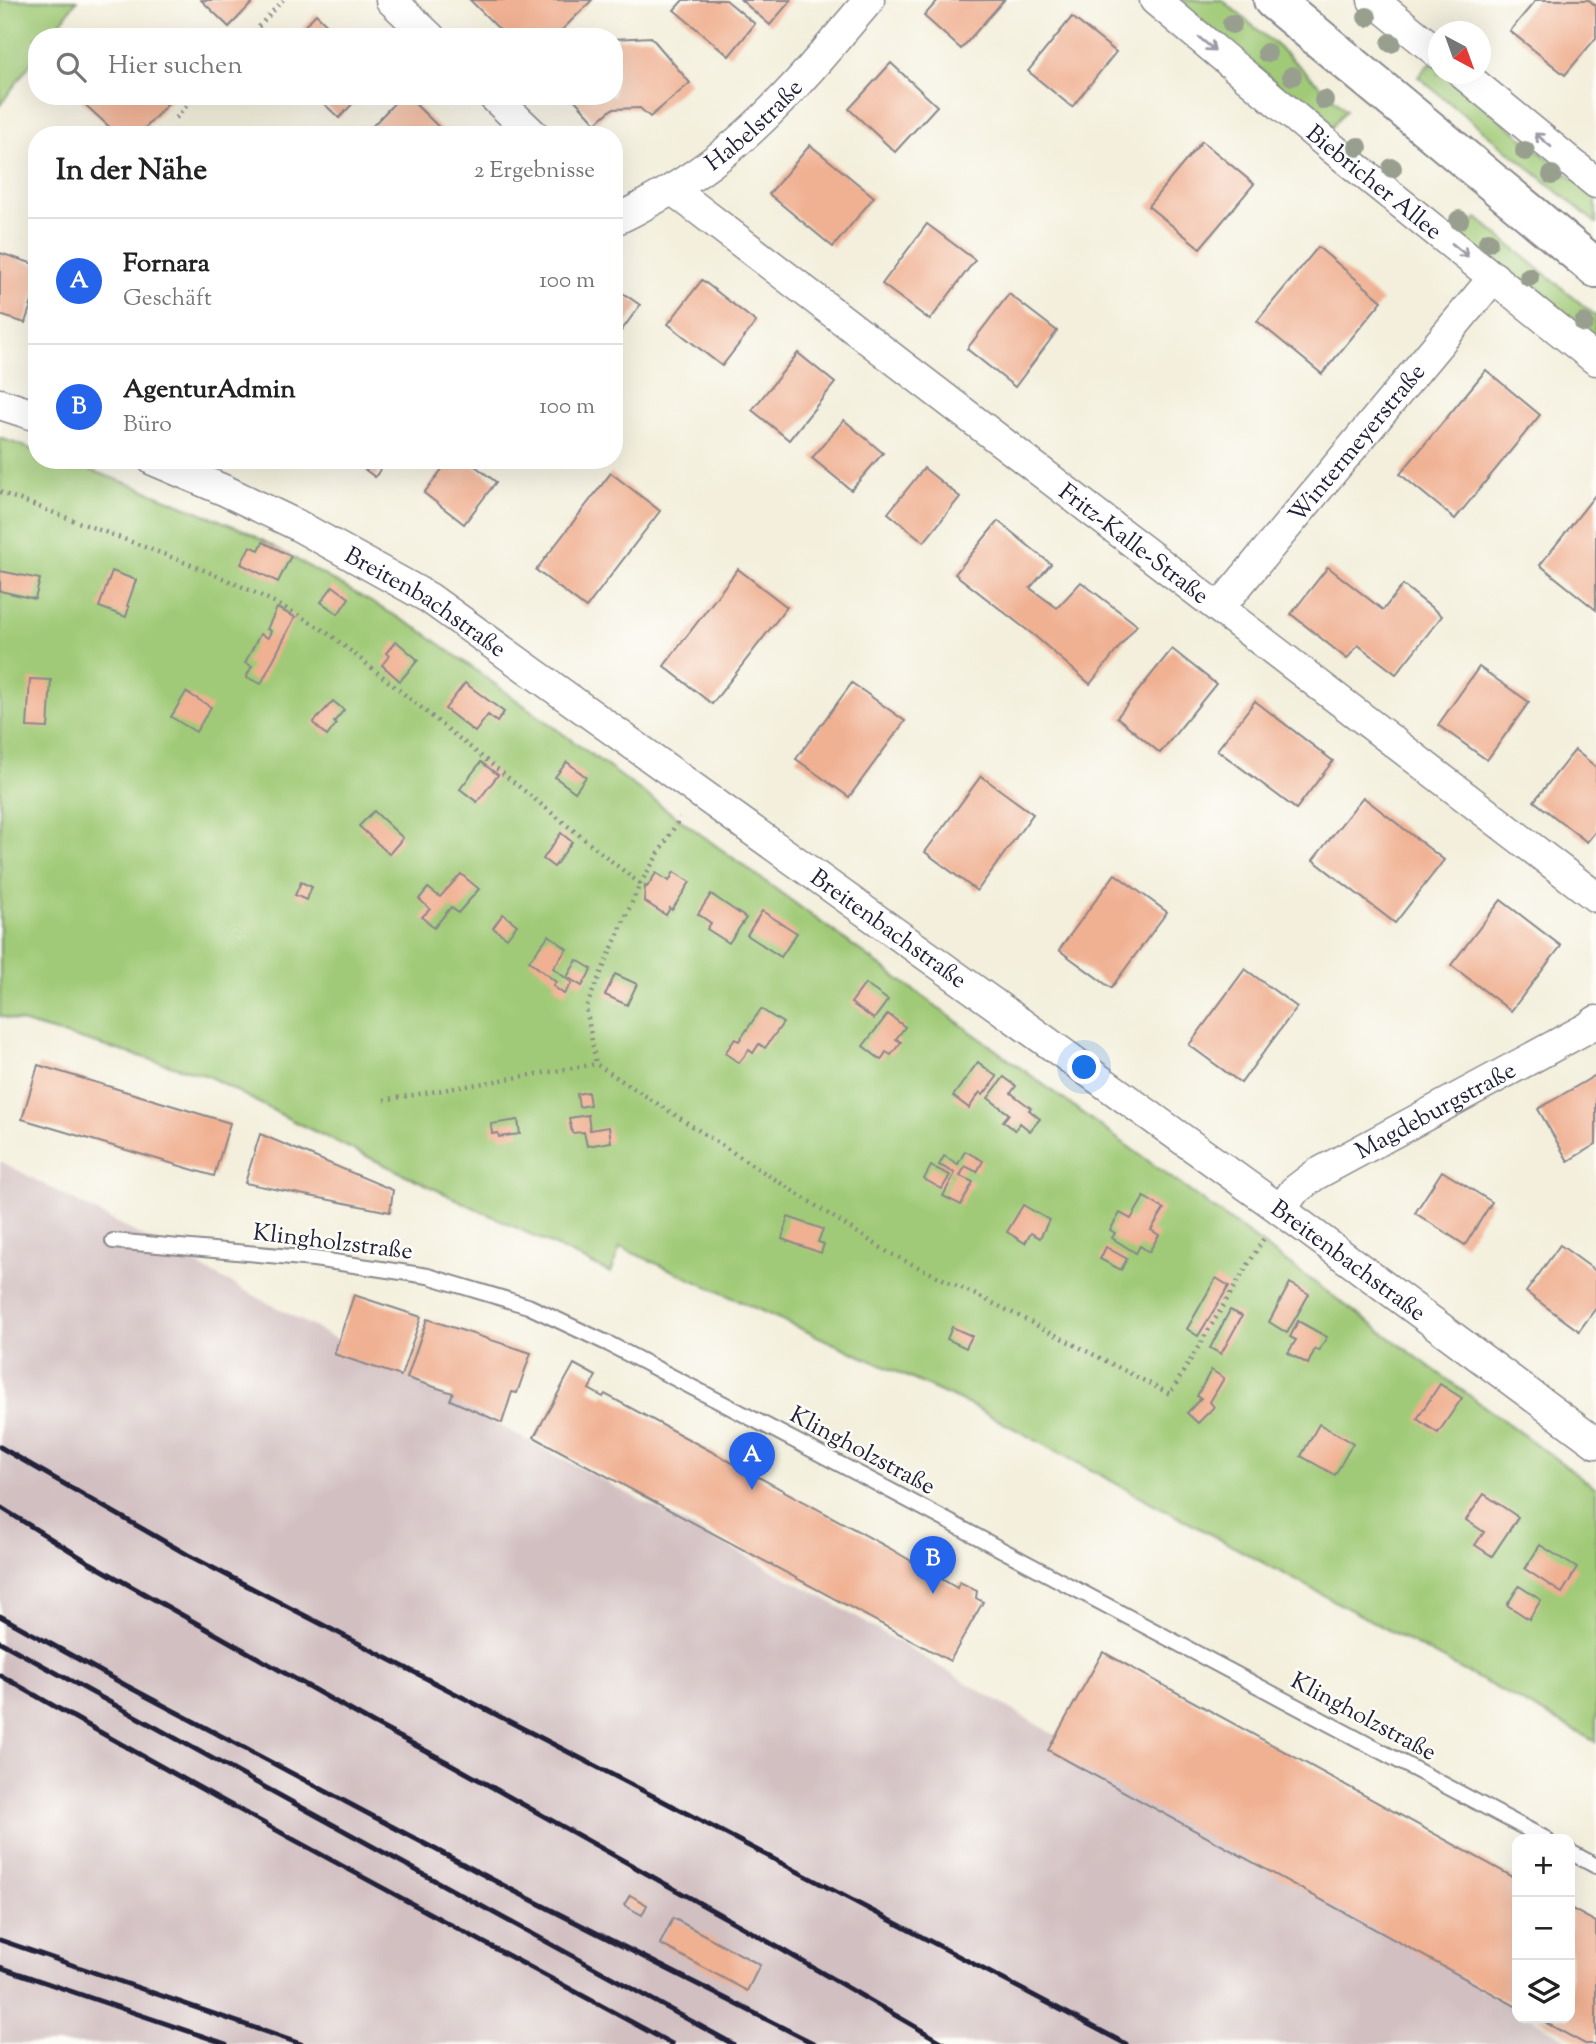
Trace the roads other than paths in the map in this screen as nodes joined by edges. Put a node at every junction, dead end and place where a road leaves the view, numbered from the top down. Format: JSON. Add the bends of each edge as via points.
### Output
{"nodes":[{"id":1,"x":391,"y":0,"type":"edge"},
{"id":2,"x":869,"y":0,"type":"edge"},
{"id":3,"x":1155,"y":0,"type":"edge"},
{"id":4,"x":1273,"y":0,"type":"edge"},
{"id":5,"x":1373,"y":0,"type":"edge"},
{"id":6,"x":421,"y":28,"type":"edge"},
{"id":7,"x":1428,"y":45,"type":"edge"},
{"id":8,"x":1476,"y":84,"type":"edge"},
{"id":9,"x":502,"y":105,"type":"edge"},
{"id":10,"x":525,"y":126,"type":"edge"},
{"id":11,"x":1594,"y":177,"type":"edge"},
{"id":12,"x":673,"y":190,"type":"junction"},
{"id":13,"x":623,"y":213,"type":"edge"},
{"id":14,"x":1596,"y":268,"type":"edge"},
{"id":15,"x":1494,"y":277,"type":"junction"},
{"id":16,"x":1596,"y":360,"type":"edge"},
{"id":17,"x":0,"y":404,"type":"edge"},
{"id":18,"x":28,"y":413,"type":"edge"},
{"id":19,"x":174,"y":469,"type":"edge"},
{"id":20,"x":1219,"y":608,"type":"junction"},
{"id":21,"x":1596,"y":897,"type":"edge"},
{"id":22,"x":1596,"y":1021,"type":"edge"},
{"id":23,"x":1281,"y":1210,"type":"junction"},
{"id":24,"x":113,"y":1241,"type":"dead end"},
{"id":25,"x":1596,"y":1443,"type":"edge"},
{"id":26,"x":1537,"y":1834,"type":"edge"},
{"id":27,"x":1575,"y":1855,"type":"edge"},
{"id":28,"x":1596,"y":1866,"type":"edge"}],
"edges":[{"from":1,"to":6,"type":"street"},
{"from":2,"to":12,"type":"street","name":"Habelstraße","via":[[768,116]]},
{"from":3,"to":15,"type":"street","name":"Biebricher Allee","one_way":true},
{"from":4,"to":14,"type":"main road"},
{"from":5,"to":7,"type":"street"},
{"from":11,"to":8,"type":"street","one_way":true},
{"from":9,"to":10,"type":"street"},
{"from":12,"to":13,"type":"street","name":"Habelstraße"},
{"from":12,"to":20,"type":"street","name":"Fritz-Kalle-Straße"},
{"from":15,"to":16,"type":"street","name":"Biebricher Allee"},
{"from":15,"to":20,"type":"street","name":"Wintermeyerstraße"},
{"from":17,"to":18,"type":"street"},
{"from":19,"to":23,"type":"street","name":"Breitenbachstraße","via":[[297,525],[429,598]]},
{"from":20,"to":21,"type":"street","name":"Fritz-Kalle-Straße"},
{"from":22,"to":23,"type":"street","name":"Magdeburgstraße","via":[[1315,1175],[1294,1191]]},
{"from":23,"to":25,"type":"street","name":"Breitenbachstraße"},
{"from":24,"to":26,"type":"lane","name":"Klingholzstraße","via":[[314,1258],[428,1276],[528,1306],[878,1484]]},
{"from":27,"to":28,"type":"lane"}]}
